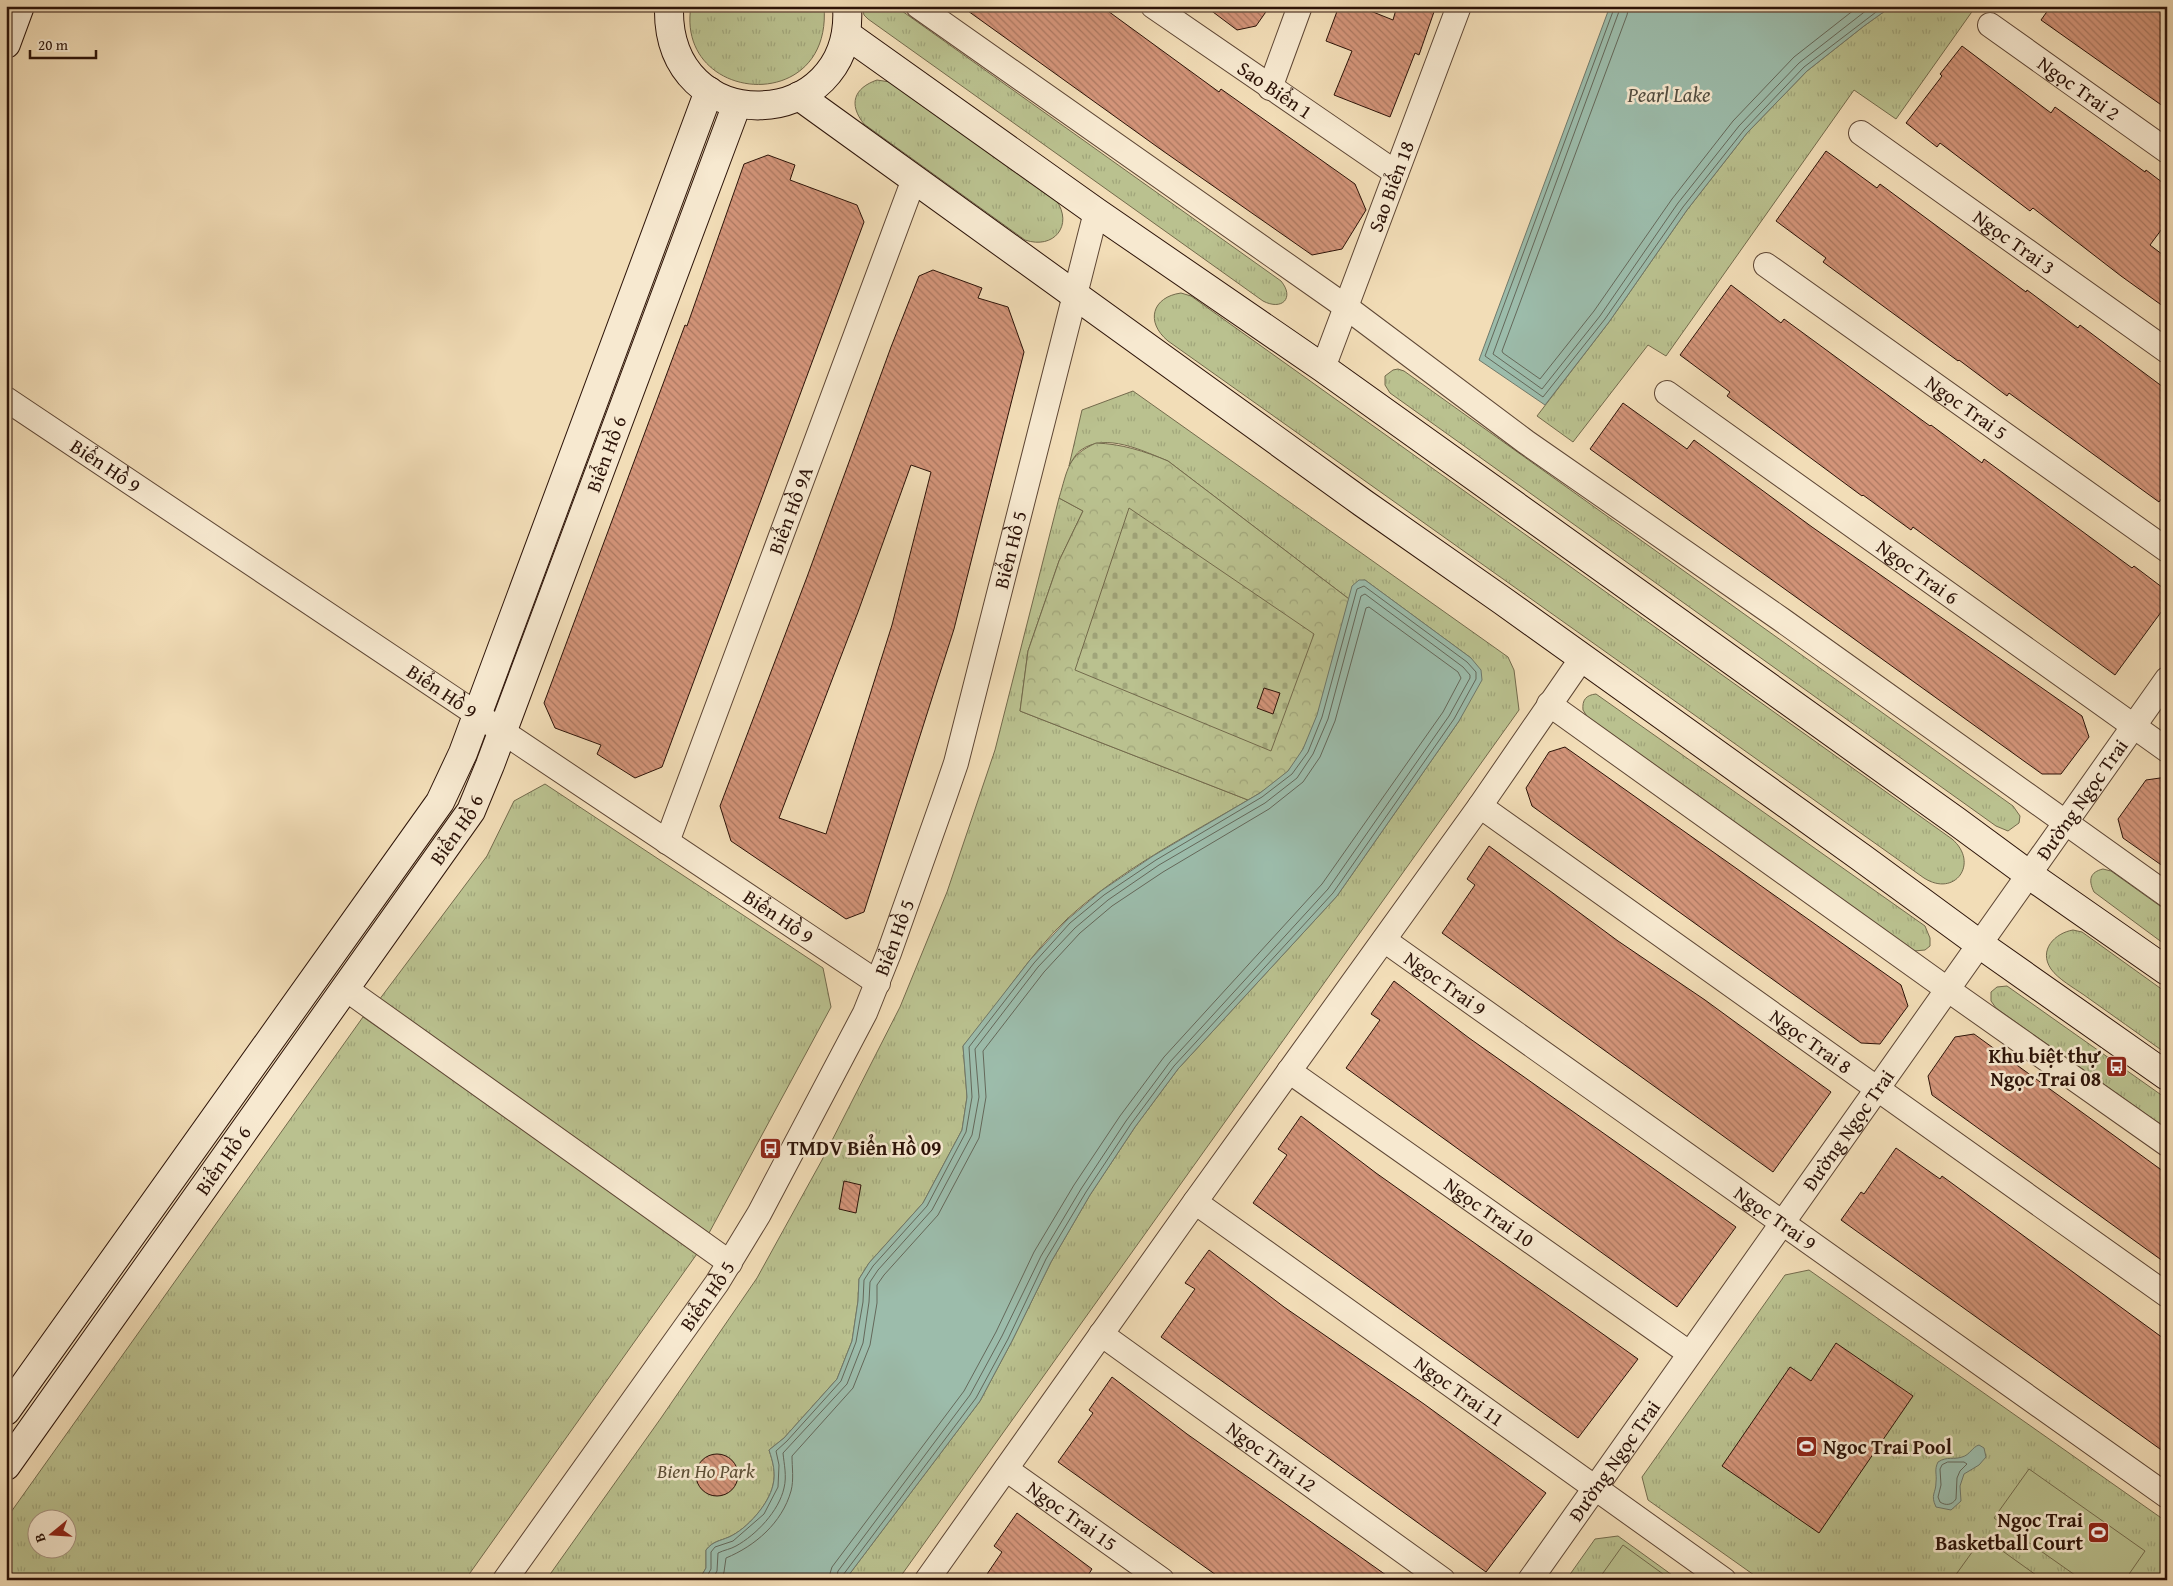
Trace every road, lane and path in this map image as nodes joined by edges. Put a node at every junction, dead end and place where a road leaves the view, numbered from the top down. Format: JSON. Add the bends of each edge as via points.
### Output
{"nodes":[{"id":1,"x":20,"y":6,"type":"edge"},
{"id":2,"x":669,"y":6,"type":"edge"},
{"id":3,"x":847,"y":6,"type":"edge"},
{"id":4,"x":918,"y":6,"type":"edge"},
{"id":5,"x":1153,"y":6,"type":"edge"},
{"id":6,"x":1300,"y":6,"type":"edge"},
{"id":7,"x":1459,"y":6,"type":"edge"},
{"id":8,"x":1990,"y":25,"type":"dead end"},
{"id":9,"x":846,"y":34,"type":"junction"},
{"id":10,"x":6,"y":44,"type":"edge"},
{"id":11,"x":1270,"y":88,"type":"junction"},
{"id":12,"x":709,"y":91,"type":"junction"},
{"id":13,"x":799,"y":96,"type":"junction"},
{"id":14,"x":737,"y":104,"type":"junction"},
{"id":15,"x":1861,"y":133,"type":"dead end"},
{"id":16,"x":2167,"y":151,"type":"edge"},
{"id":17,"x":1396,"y":172,"type":"junction"},
{"id":18,"x":914,"y":179,"type":"junction"},
{"id":19,"x":1096,"y":212,"type":"junction"},
{"id":20,"x":1766,"y":265,"type":"dead end"},
{"id":21,"x":1076,"y":295,"type":"junction"},
{"id":22,"x":1346,"y":307,"type":"junction"},
{"id":23,"x":2167,"y":351,"type":"edge"},
{"id":24,"x":1323,"y":368,"type":"junction"},
{"id":25,"x":1667,"y":393,"type":"dead end"},
{"id":26,"x":6,"y":399,"type":"edge"},
{"id":27,"x":2167,"y":550,"type":"edge"},
{"id":28,"x":1582,"y":658,"type":"junction"},
{"id":29,"x":2167,"y":679,"type":"edge"},
{"id":30,"x":1549,"y":704,"type":"junction"},
{"id":31,"x":477,"y":714,"type":"junction"},
{"id":32,"x":2133,"y":727,"type":"junction"},
{"id":33,"x":503,"y":732,"type":"junction"},
{"id":34,"x":2167,"y":750,"type":"edge"},
{"id":35,"x":1480,"y":806,"type":"junction"},
{"id":36,"x":2065,"y":822,"type":"junction"},
{"id":37,"x":667,"y":842,"type":"junction"},
{"id":38,"x":2028,"y":874,"type":"junction"},
{"id":39,"x":2167,"y":895,"type":"edge"},
{"id":40,"x":1384,"y":940,"type":"junction"},
{"id":41,"x":1978,"y":944,"type":"junction"},
{"id":42,"x":2167,"y":971,"type":"edge"},
{"id":43,"x":878,"y":983,"type":"junction"},
{"id":44,"x":346,"y":988,"type":"junction"},
{"id":45,"x":1947,"y":989,"type":"junction"},
{"id":46,"x":1289,"y":1071,"type":"junction"},
{"id":47,"x":2167,"y":1076,"type":"edge"},
{"id":48,"x":1877,"y":1087,"type":"junction"},
{"id":49,"x":2167,"y":1144,"type":"edge"},
{"id":50,"x":1195,"y":1202,"type":"junction"},
{"id":51,"x":1782,"y":1222,"type":"junction"},
{"id":52,"x":730,"y":1262,"type":"junction"},
{"id":53,"x":2167,"y":1295,"type":"edge"},
{"id":54,"x":1101,"y":1334,"type":"junction"},
{"id":55,"x":1690,"y":1353,"type":"junction"},
{"id":56,"x":6,"y":1412,"type":"edge"},
{"id":57,"x":6,"y":1466,"type":"edge"},
{"id":58,"x":1006,"y":1469,"type":"junction"},
{"id":59,"x":1595,"y":1489,"type":"junction"},
{"id":60,"x":2167,"y":1496,"type":"edge"},
{"id":61,"x":505,"y":1580,"type":"edge"},
{"id":62,"x":927,"y":1580,"type":"edge"},
{"id":63,"x":1162,"y":1580,"type":"edge"},
{"id":64,"x":1443,"y":1580,"type":"edge"},
{"id":65,"x":1530,"y":1580,"type":"edge"},
{"id":66,"x":1724,"y":1580,"type":"edge"}],
"edges":[{"from":1,"to":10,"type":"main road"},
{"from":2,"to":12,"type":"main road","via":[[668,25],[679,60],[690,75]]},
{"from":3,"to":9,"type":"main road"},
{"from":4,"to":22,"type":"street"},
{"from":5,"to":11,"type":"street","name":"Sao Biển 1"},
{"from":6,"to":11,"type":"street"},
{"from":7,"to":17,"type":"street","name":"Sao Biển 18"},
{"from":8,"to":16,"type":"street","name":"Ngọc Trai 2"},
{"from":9,"to":13,"type":"main road","via":[[842,49],[825,77]]},
{"from":9,"to":19,"type":"main road"},
{"from":11,"to":17,"type":"street","name":"Sao Biển 1"},
{"from":12,"to":14,"type":"main road"},
{"from":12,"to":31,"type":"main road","name":"Biển Hồ 6"},
{"from":13,"to":14,"type":"main road","via":[[770,106]]},
{"from":13,"to":18,"type":"main road"},
{"from":14,"to":33,"type":"main road","name":"Biển Hồ 6"},
{"from":15,"to":23,"type":"street","name":"Ngọc Trai 3"},
{"from":17,"to":22,"type":"street","name":"Sao Biển 18"},
{"from":18,"to":21,"type":"main road"},
{"from":18,"to":37,"type":"street","name":"Biển Hồ 9A"},
{"from":19,"to":21,"type":"street","name":"Biển Hồ 5"},
{"from":19,"to":24,"type":"main road"},
{"from":20,"to":27,"type":"street","name":"Ngọc Trai 5"},
{"from":21,"to":28,"type":"main road"},
{"from":21,"to":43,"type":"street","name":"Biển Hồ 5","via":[[956,763]]},
{"from":22,"to":24,"type":"street","name":"Sao Biển 18"},
{"from":22,"to":36,"type":"street","via":[[1526,442]]},
{"from":24,"to":38,"type":"main road"},
{"from":25,"to":32,"type":"street","name":"Ngọc Trai 6"},
{"from":26,"to":31,"type":"street","name":"Biển Hồ 9"},
{"from":28,"to":30,"type":"street"},
{"from":28,"to":41,"type":"main road","via":[[1886,874]]},
{"from":29,"to":32,"type":"street","name":"Đường Ngọc Trai"},
{"from":30,"to":35,"type":"street"},
{"from":30,"to":45,"type":"street"},
{"from":31,"to":33,"type":"street","name":"Biển Hồ 9"},
{"from":31,"to":56,"type":"main road","name":"Biển Hồ 6","via":[[440,802]]},
{"from":32,"to":34,"type":"street","name":"Ngọc Trai 6"},
{"from":32,"to":36,"type":"street","name":"Đường Ngọc Trai"},
{"from":33,"to":37,"type":"street","name":"Biển Hồ 9"},
{"from":33,"to":44,"type":"main road","name":"Biển Hồ 6","via":[[466,820]]},
{"from":35,"to":40,"type":"street"},
{"from":35,"to":48,"type":"street","name":"Ngọc Trai 8"},
{"from":36,"to":38,"type":"street","name":"Đường Ngọc Trai"},
{"from":36,"to":39,"type":"street"},
{"from":37,"to":43,"type":"street","name":"Biển Hồ 9"},
{"from":38,"to":41,"type":"street","name":"Đường Ngọc Trai"},
{"from":38,"to":42,"type":"main road"},
{"from":40,"to":46,"type":"street"},
{"from":40,"to":51,"type":"street","name":"Ngọc Trai 9"},
{"from":41,"to":45,"type":"street","name":"Đường Ngọc Trai"},
{"from":41,"to":47,"type":"main road"},
{"from":43,"to":52,"type":"street","name":"Biển Hồ 5","via":[[759,1214]]},
{"from":44,"to":52,"type":"street"},
{"from":44,"to":57,"type":"main road","name":"Biển Hồ 6"},
{"from":45,"to":48,"type":"street","name":"Đường Ngọc Trai"},
{"from":45,"to":49,"type":"street"},
{"from":46,"to":50,"type":"street"},
{"from":46,"to":55,"type":"street","name":"Ngọc Trai 10"},
{"from":48,"to":51,"type":"street","name":"Đường Ngọc Trai"},
{"from":48,"to":53,"type":"street","name":"Ngọc Trai 8"},
{"from":50,"to":54,"type":"street"},
{"from":50,"to":59,"type":"street","name":"Ngọc Trai 11"},
{"from":51,"to":55,"type":"street","name":"Đường Ngọc Trai"},
{"from":51,"to":60,"type":"street","name":"Ngọc Trai 9"},
{"from":52,"to":61,"type":"street","name":"Biển Hồ 5"},
{"from":54,"to":58,"type":"street"},
{"from":54,"to":64,"type":"street","name":"Ngọc Trai 12"},
{"from":55,"to":59,"type":"street","name":"Đường Ngọc Trai"},
{"from":58,"to":62,"type":"street"},
{"from":58,"to":63,"type":"street","name":"Ngọc Trai 15"},
{"from":59,"to":65,"type":"street","name":"Đường Ngọc Trai"},
{"from":59,"to":66,"type":"street","name":"Ngọc Trai 11"}]}
